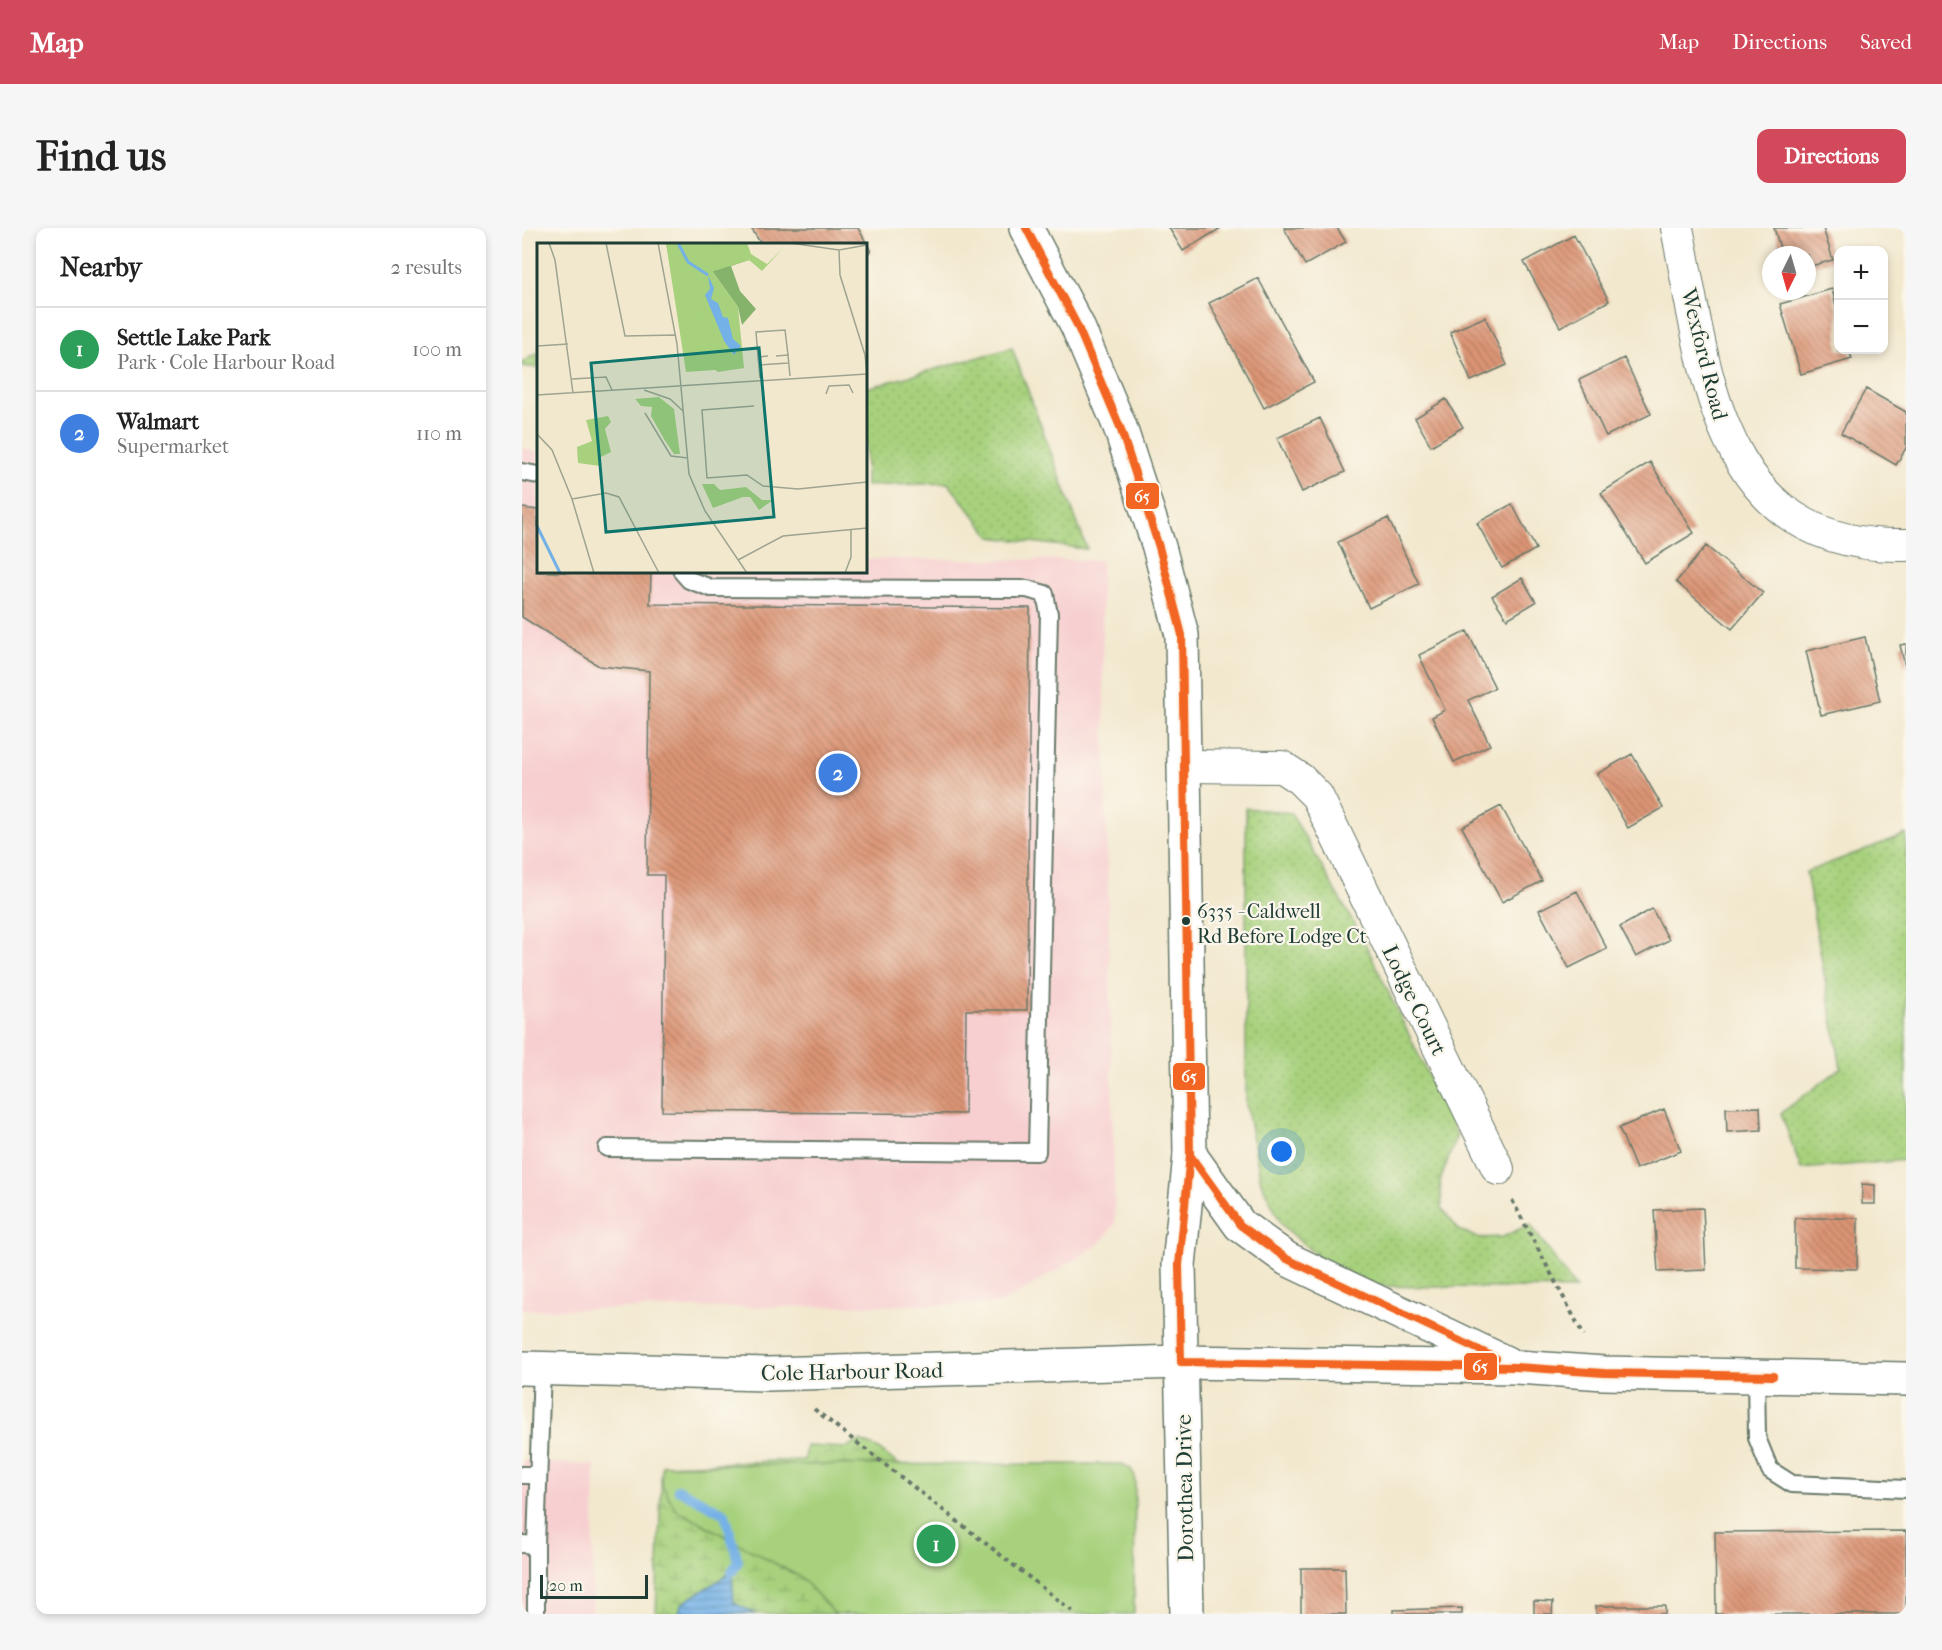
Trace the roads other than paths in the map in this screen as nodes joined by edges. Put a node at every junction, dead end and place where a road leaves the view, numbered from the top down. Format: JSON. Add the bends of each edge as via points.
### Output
{"nodes":[{"id":1,"x":1026,"y":228,"type":"edge"},
{"id":2,"x":1677,"y":228,"type":"edge"},
{"id":3,"x":522,"y":472,"type":"edge"},
{"id":4,"x":537,"y":475,"type":"edge"},
{"id":5,"x":1906,"y":545,"type":"edge"},
{"id":6,"x":683,"y":573,"type":"edge"},
{"id":7,"x":1185,"y":766,"type":"junction"},
{"id":8,"x":607,"y":1148,"type":"dead end"},
{"id":9,"x":1190,"y":1155,"type":"junction"},
{"id":10,"x":1498,"y":1169,"type":"road end"},
{"id":11,"x":1181,"y":1362,"type":"junction"},
{"id":12,"x":1515,"y":1367,"type":"junction"},
{"id":13,"x":532,"y":1368,"type":"edge"},
{"id":14,"x":1756,"y":1376,"type":"junction"},
{"id":15,"x":1906,"y":1379,"type":"edge"},
{"id":16,"x":530,"y":1474,"type":"edge"},
{"id":17,"x":1906,"y":1489,"type":"edge"},
{"id":18,"x":529,"y":1545,"type":"edge"},
{"id":19,"x":536,"y":1614,"type":"edge"},
{"id":20,"x":1187,"y":1614,"type":"edge"}],
"edges":[{"from":1,"to":7,"type":"main road","name":"Dorothea Drive","via":[[1077,325],[1120,427],[1159,547],[1182,635]]},
{"from":2,"to":5,"type":"street","name":"Wexford Road","via":[[1711,395],[1724,430],[1749,474],[1770,498],[1817,531],[1844,541]]},
{"from":3,"to":4,"type":"lane"},
{"from":6,"to":8,"type":"lane","via":[[689,580],[711,588],[1027,589],[1045,594],[1049,614],[1037,1152]]},
{"from":7,"to":9,"type":"main road","name":"Dorothea Drive"},
{"from":7,"to":10,"type":"street","name":"Lodge Court","via":[[1282,768],[1317,796]]},
{"from":9,"to":11,"type":"main road","name":"Dorothea Drive","via":[[1179,1265]]},
{"from":9,"to":12,"type":"main road","via":[[1240,1225],[1287,1259]]},
{"from":11,"to":12,"type":"main road","name":"Cole Harbour Road"},
{"from":11,"to":13,"type":"main road","name":"Cole Harbour Road","via":[[768,1374]]},
{"from":11,"to":20,"type":"main road","name":"Dorothea Drive"},
{"from":12,"to":14,"type":"main road","name":"Cole Harbour Road"},
{"from":13,"to":16,"type":"lane"},
{"from":14,"to":15,"type":"main road","name":"Cole Harbour Road"},
{"from":14,"to":17,"type":"lane","via":[[1757,1438],[1770,1470],[1792,1484]]},
{"from":16,"to":18,"type":"lane"},
{"from":18,"to":19,"type":"lane"}]}
